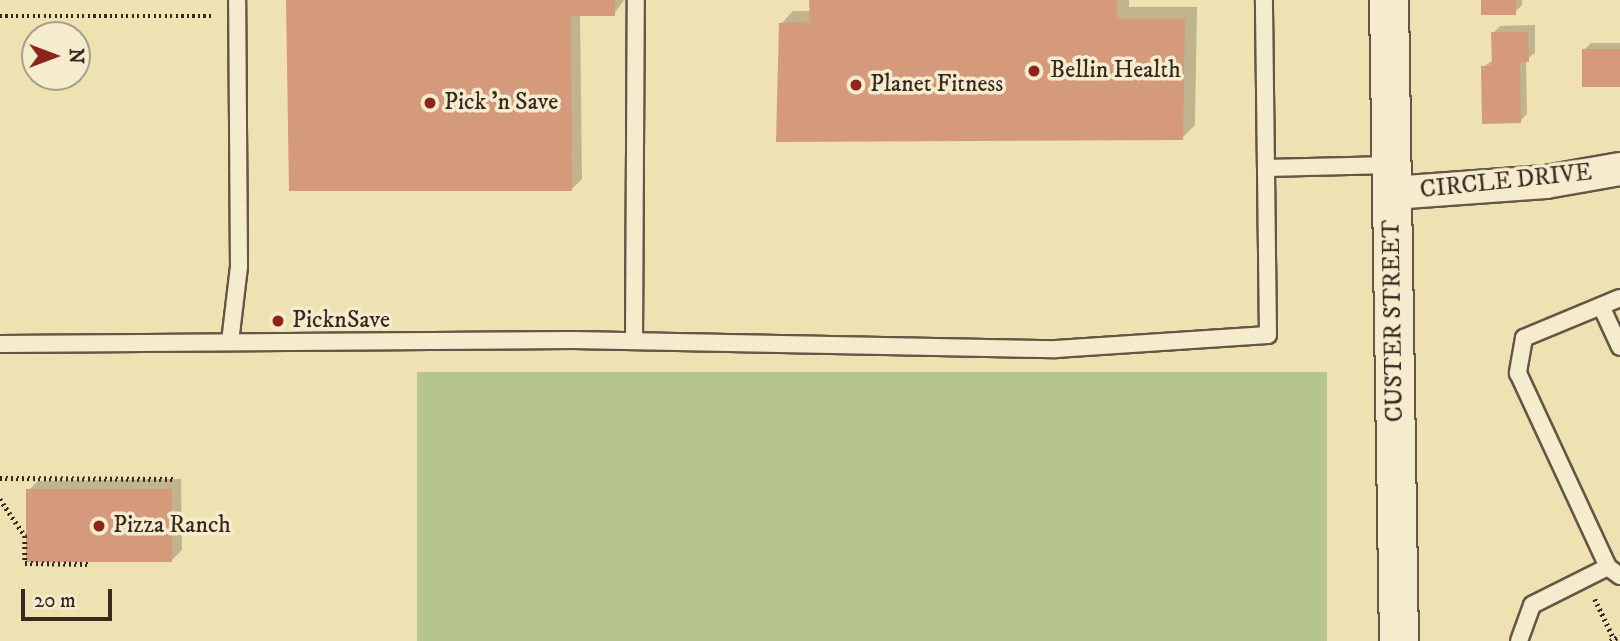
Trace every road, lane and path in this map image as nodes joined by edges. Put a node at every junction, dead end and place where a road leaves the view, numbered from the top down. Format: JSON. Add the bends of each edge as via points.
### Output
{"nodes":[{"id":1,"x":237,"y":0,"type":"edge"},
{"id":2,"x":636,"y":0,"type":"edge"},
{"id":3,"x":1264,"y":0,"type":"edge"},
{"id":4,"x":1389,"y":0,"type":"edge"},
{"id":5,"x":0,"y":16,"type":"edge"},
{"id":6,"x":211,"y":16,"type":"dead end"},
{"id":7,"x":1266,"y":167,"type":"junction"},
{"id":8,"x":1620,"y":169,"type":"edge"},
{"id":9,"x":1392,"y":179,"type":"junction"},
{"id":10,"x":1620,"y":298,"type":"edge"},
{"id":11,"x":1601,"y":306,"type":"junction"},
{"id":12,"x":634,"y":341,"type":"junction"},
{"id":13,"x":230,"y":342,"type":"junction"},
{"id":14,"x":0,"y":344,"type":"edge"},
{"id":15,"x":1620,"y":347,"type":"edge"},
{"id":16,"x":0,"y":478,"type":"edge"},
{"id":17,"x":174,"y":480,"type":"dead end"},
{"id":18,"x":0,"y":499,"type":"edge"},
{"id":19,"x":89,"y":564,"type":"dead end"},
{"id":20,"x":1614,"y":571,"type":"edge"},
{"id":21,"x":1620,"y":636,"type":"edge"},
{"id":22,"x":1399,"y":641,"type":"edge"},
{"id":23,"x":1519,"y":641,"type":"edge"},
{"id":24,"x":1610,"y":641,"type":"edge"}],
"edges":[{"from":1,"to":13,"type":"lane","via":[[239,267]]},
{"from":2,"to":12,"type":"lane"},
{"from":3,"to":7,"type":"lane"},
{"from":4,"to":9,"type":"street","name":"CUSTER STREET"},
{"from":5,"to":6,"type":"path"},
{"from":7,"to":9,"type":"lane"},
{"from":7,"to":12,"type":"lane","via":[[1268,335],[1056,349]]},
{"from":8,"to":9,"type":"street","name":"CIRCLE DRIVE","via":[[1546,182]]},
{"from":9,"to":22,"type":"street","name":"CUSTER STREET"},
{"from":10,"to":11,"type":"lane"},
{"from":11,"to":15,"type":"lane"},
{"from":11,"to":20,"type":"lane","via":[[1524,338],[1518,373]]},
{"from":12,"to":13,"type":"lane"},
{"from":13,"to":14,"type":"lane"},
{"from":16,"to":17,"type":"path"},
{"from":18,"to":19,"type":"path","via":[[25,536],[25,564]]},
{"from":20,"to":23,"type":"lane","via":[[1532,605]]},
{"from":21,"to":24,"type":"path"}]}
